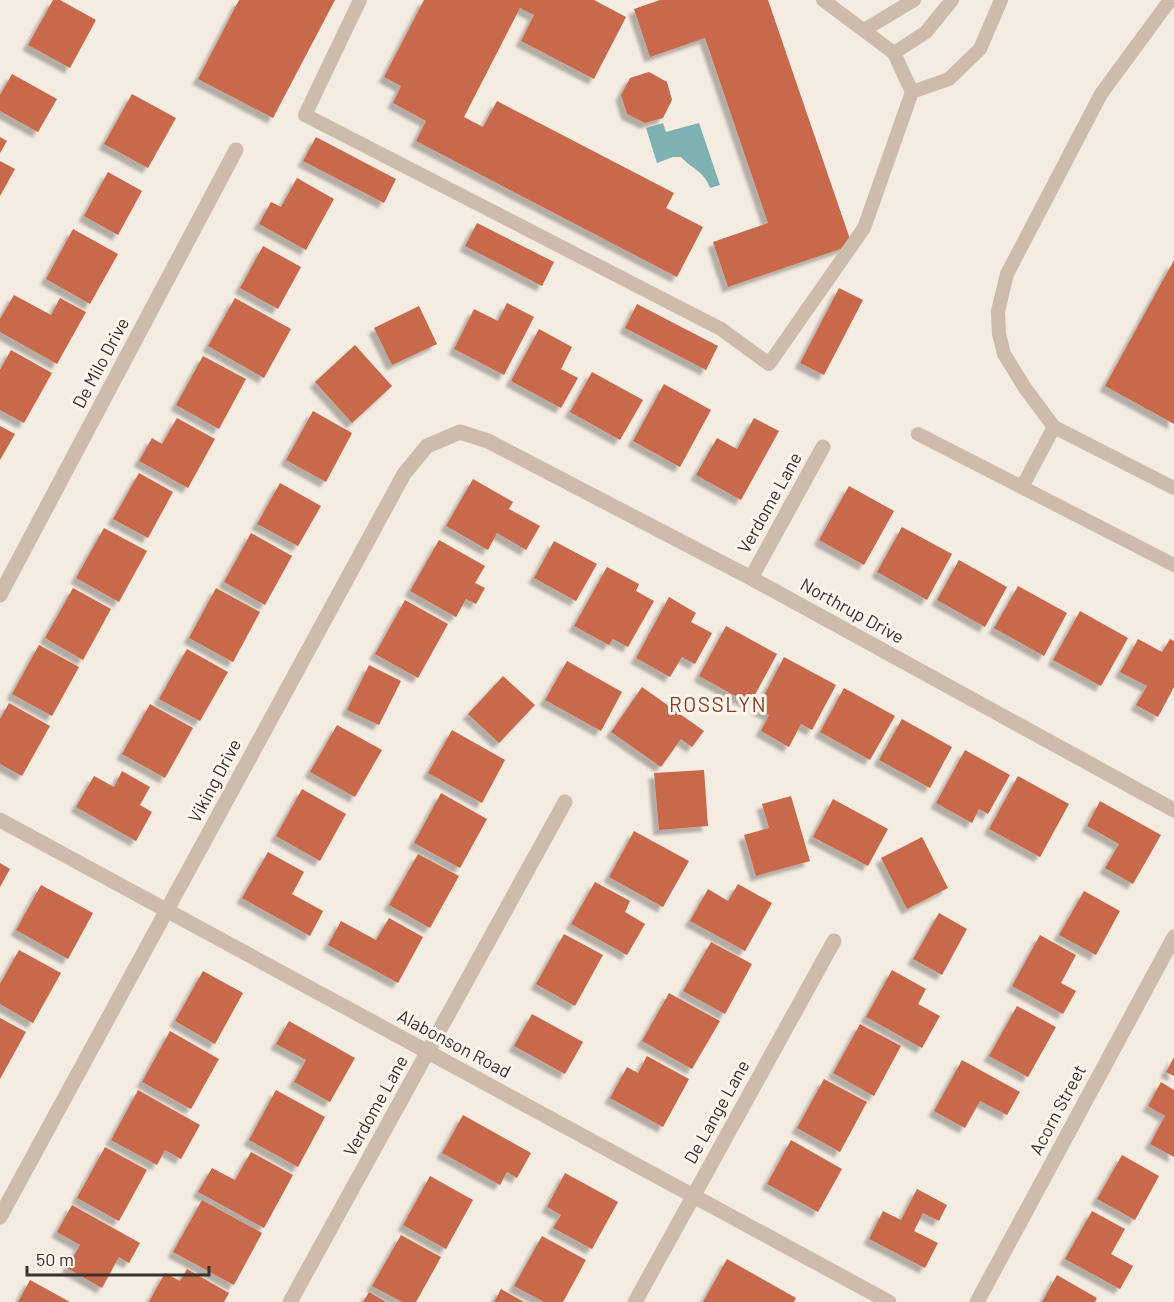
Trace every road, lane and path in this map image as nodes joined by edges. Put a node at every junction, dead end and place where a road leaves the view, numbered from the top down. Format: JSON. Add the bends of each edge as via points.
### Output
{"nodes":[{"id":1,"x":360,"y":0,"type":"edge"},
{"id":2,"x":823,"y":0,"type":"edge"},
{"id":3,"x":914,"y":0,"type":"edge"},
{"id":4,"x":952,"y":0,"type":"edge"},
{"id":5,"x":1000,"y":0,"type":"edge"},
{"id":6,"x":1170,"y":0,"type":"edge"},
{"id":7,"x":864,"y":30,"type":"junction"},
{"id":8,"x":894,"y":53,"type":"junction"},
{"id":9,"x":912,"y":92,"type":"junction"},
{"id":10,"x":236,"y":150,"type":"dead end"},
{"id":11,"x":1054,"y":427,"type":"junction"},
{"id":12,"x":918,"y":434,"type":"dead end"},
{"id":13,"x":823,"y":447,"type":"dead end"},
{"id":14,"x":509,"y":452,"type":"joint"},
{"id":15,"x":1022,"y":487,"type":"junction"},
{"id":16,"x":1174,"y":488,"type":"edge"},
{"id":17,"x":1174,"y":565,"type":"edge"},
{"id":18,"x":752,"y":578,"type":"junction"},
{"id":19,"x":0,"y":595,"type":"edge"},
{"id":20,"x":565,"y":802,"type":"dead end"},
{"id":21,"x":1174,"y":810,"type":"edge"},
{"id":22,"x":0,"y":820,"type":"edge"},
{"id":23,"x":167,"y":910,"type":"junction"},
{"id":24,"x":1174,"y":937,"type":"edge"},
{"id":25,"x":834,"y":941,"type":"dead end"},
{"id":26,"x":428,"y":1052,"type":"junction"},
{"id":27,"x":693,"y":1196,"type":"junction"},
{"id":28,"x":0,"y":1217,"type":"edge"},
{"id":29,"x":290,"y":1302,"type":"edge"},
{"id":30,"x":635,"y":1302,"type":"edge"},
{"id":31,"x":889,"y":1302,"type":"edge"},
{"id":32,"x":977,"y":1302,"type":"edge"}],
"edges":[{"from":1,"to":9,"type":"lane","via":[[305,115],[721,329],[769,364],[864,228]]},
{"from":2,"to":7,"type":"lane"},
{"from":3,"to":7,"type":"lane"},
{"from":4,"to":8,"type":"lane","via":[[926,32]]},
{"from":5,"to":9,"type":"lane","via":[[980,49],[949,79]]},
{"from":6,"to":11,"type":"lane","via":[[1101,94],[1006,274],[998,311],[1004,354]]},
{"from":7,"to":8,"type":"lane"},
{"from":8,"to":9,"type":"lane"},
{"from":10,"to":19,"type":"street","name":"De Milo Drive"},
{"from":11,"to":15,"type":"lane"},
{"from":11,"to":16,"type":"lane"},
{"from":12,"to":15,"type":"lane"},
{"from":13,"to":18,"type":"street","name":"Verdome Lane"},
{"from":14,"to":18,"type":"street","name":"Northrup Drive"},
{"from":14,"to":23,"type":"street","name":"Viking Drive","via":[[460,432],[427,446],[404,474]]},
{"from":15,"to":17,"type":"lane"},
{"from":18,"to":21,"type":"street","name":"Northrup Drive"},
{"from":20,"to":26,"type":"street","name":"Verdome Lane"},
{"from":22,"to":23,"type":"street","name":"Alabonson Road"},
{"from":23,"to":26,"type":"street","name":"Alabonson Road"},
{"from":23,"to":28,"type":"street","name":"Viking Drive"},
{"from":24,"to":32,"type":"street","name":"Acorn Street"},
{"from":25,"to":27,"type":"street","name":"De Lange Lane"},
{"from":26,"to":27,"type":"street","name":"Alabonson Road"},
{"from":26,"to":29,"type":"street","name":"Verdome Lane"},
{"from":27,"to":30,"type":"street","name":"De Lange Lane"},
{"from":27,"to":31,"type":"street","name":"Alabonson Road"}]}
